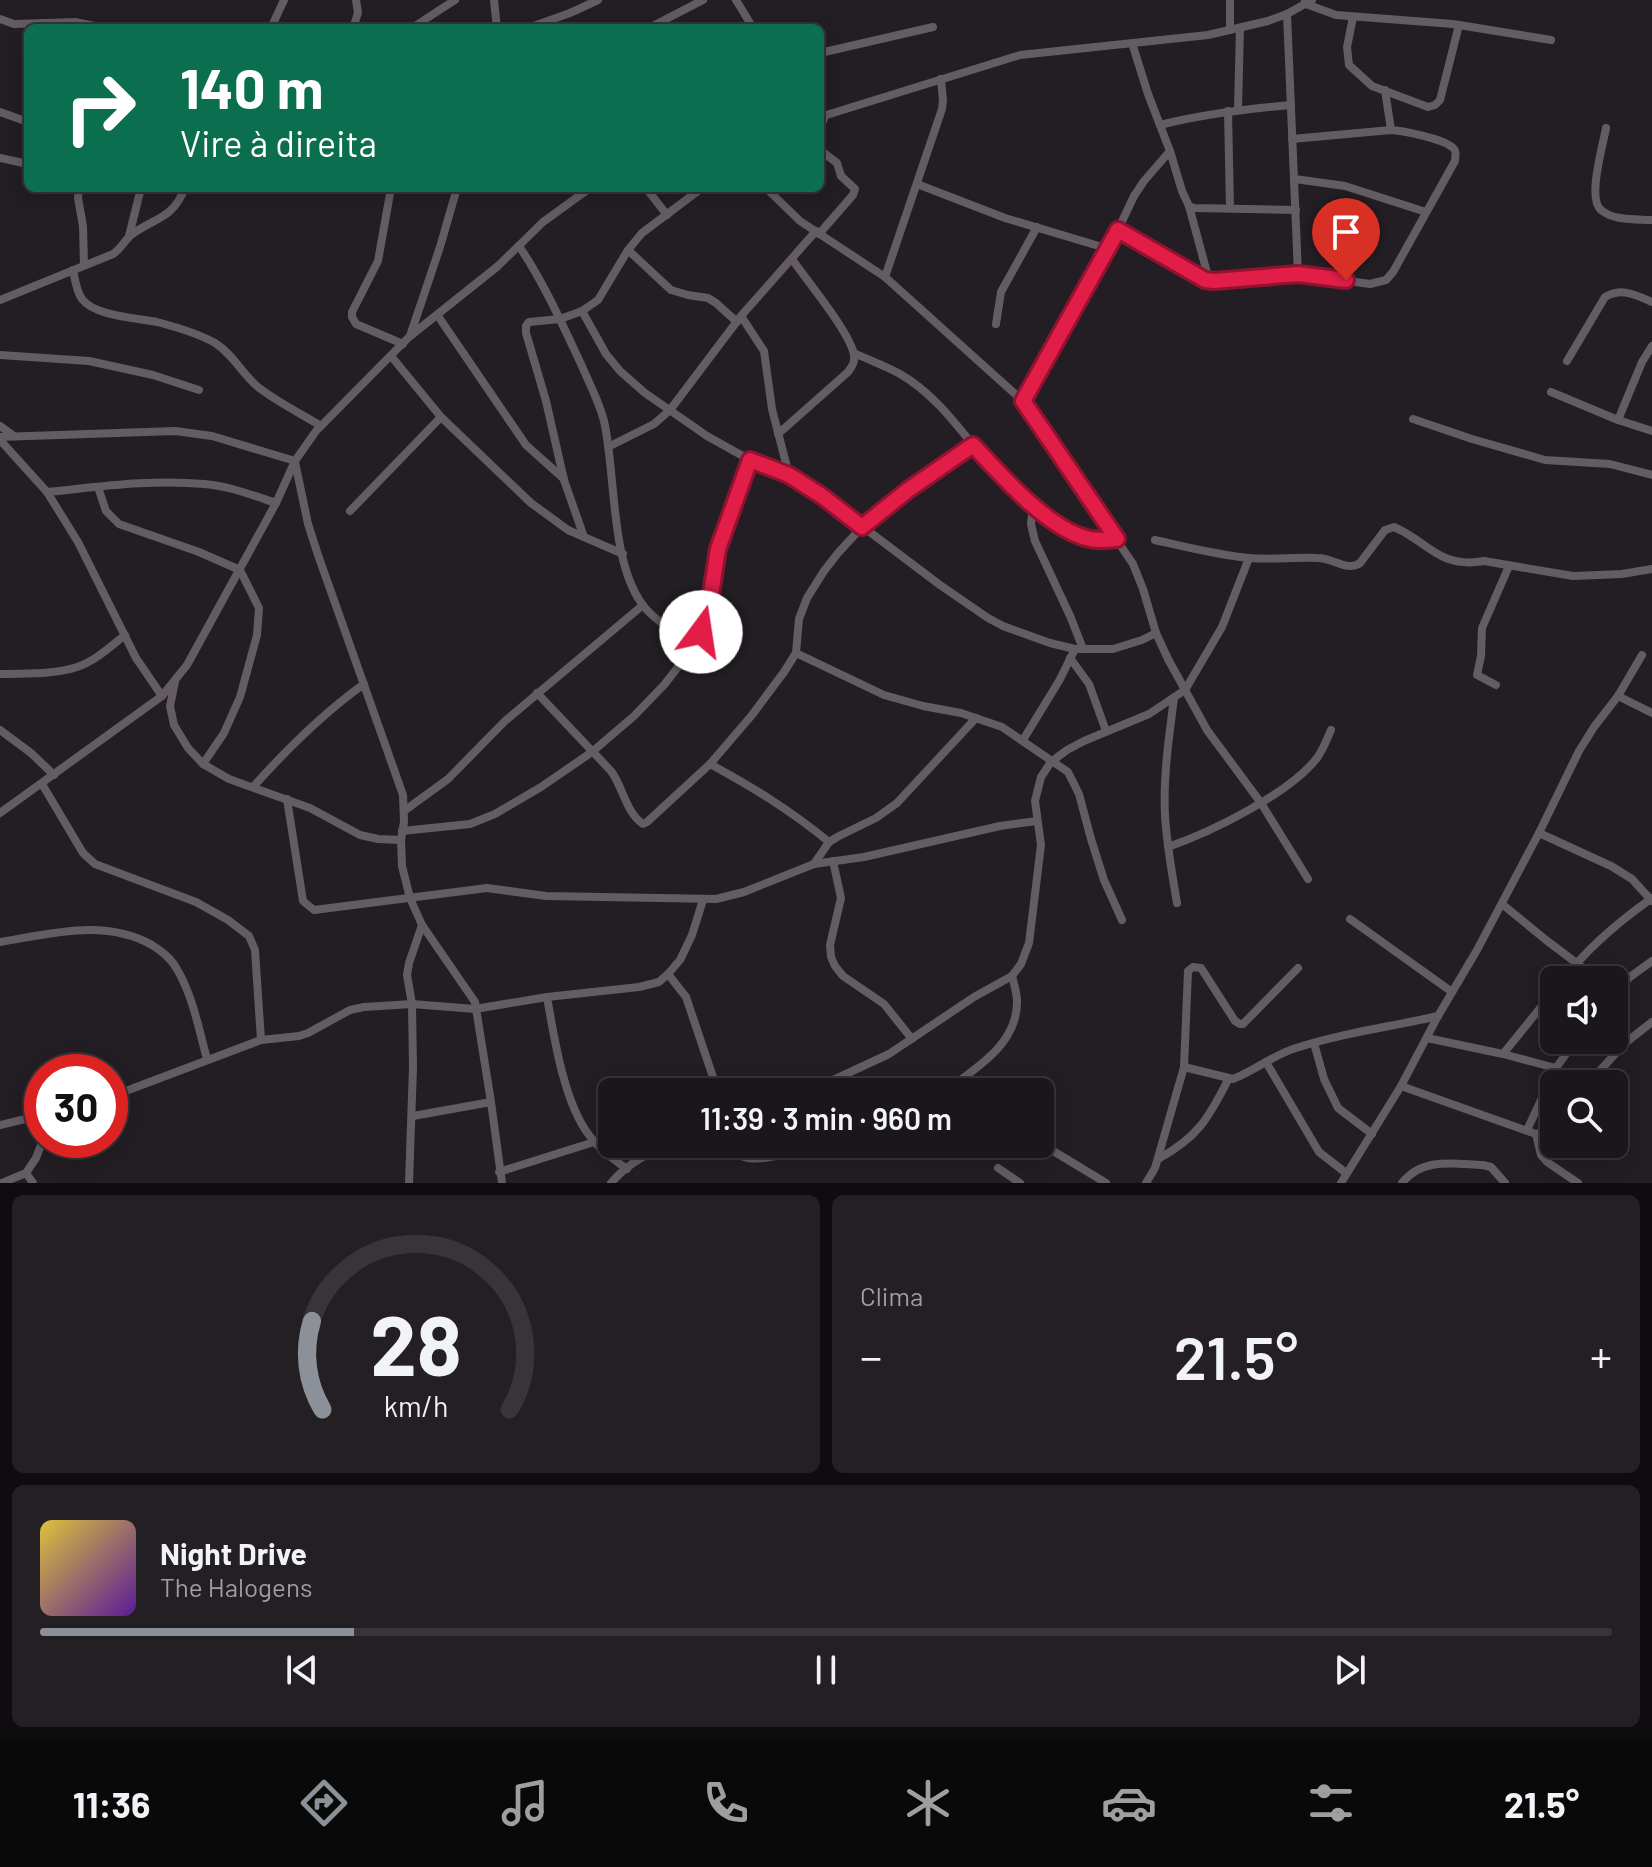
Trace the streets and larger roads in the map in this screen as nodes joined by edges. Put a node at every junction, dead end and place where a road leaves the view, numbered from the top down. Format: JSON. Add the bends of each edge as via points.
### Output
{"nodes":[{"id":1,"x":284,"y":0,"type":"edge"},
{"id":2,"x":356,"y":0,"type":"edge"},
{"id":3,"x":455,"y":0,"type":"edge"},
{"id":4,"x":494,"y":0,"type":"edge"},
{"id":5,"x":598,"y":0,"type":"edge"},
{"id":6,"x":703,"y":0,"type":"edge"},
{"id":7,"x":736,"y":0,"type":"edge"},
{"id":8,"x":1230,"y":0,"type":"edge"},
{"id":9,"x":1307,"y":1,"type":"edge"},
{"id":10,"x":1287,"y":14,"type":"junction"},
{"id":11,"x":1353,"y":17,"type":"junction"},
{"id":12,"x":0,"y":19,"type":"edge"},
{"id":13,"x":85,"y":24,"type":"edge"},
{"id":14,"x":273,"y":24,"type":"edge"},
{"id":15,"x":354,"y":24,"type":"edge"},
{"id":16,"x":418,"y":24,"type":"edge"},
{"id":17,"x":497,"y":24,"type":"edge"},
{"id":18,"x":539,"y":24,"type":"edge"},
{"id":19,"x":657,"y":24,"type":"edge"},
{"id":20,"x":751,"y":24,"type":"edge"},
{"id":21,"x":1459,"y":25,"type":"junction"},
{"id":22,"x":933,"y":27,"type":"dead end"},
{"id":23,"x":1235,"y":29,"type":"junction"},
{"id":24,"x":1551,"y":40,"type":"dead end"},
{"id":25,"x":1132,"y":43,"type":"junction"},
{"id":26,"x":824,"y":52,"type":"edge"},
{"id":27,"x":941,"y":79,"type":"junction"},
{"id":28,"x":1385,"y":90,"type":"junction"},
{"id":29,"x":1291,"y":105,"type":"junction"},
{"id":30,"x":1238,"y":109,"type":"junction"},
{"id":31,"x":1228,"y":111,"type":"junction"},
{"id":32,"x":0,"y":112,"type":"edge"},
{"id":33,"x":824,"y":116,"type":"edge"},
{"id":34,"x":24,"y":121,"type":"edge"},
{"id":35,"x":1160,"y":125,"type":"junction"},
{"id":36,"x":1606,"y":128,"type":"dead end"},
{"id":37,"x":1391,"y":130,"type":"junction"},
{"id":38,"x":1292,"y":139,"type":"junction"},
{"id":39,"x":1170,"y":151,"type":"junction"},
{"id":40,"x":824,"y":153,"type":"edge"},
{"id":41,"x":0,"y":158,"type":"edge"},
{"id":42,"x":24,"y":163,"type":"edge"},
{"id":43,"x":1295,"y":179,"type":"junction"},
{"id":44,"x":917,"y":184,"type":"junction"},
{"id":45,"x":79,"y":192,"type":"edge"},
{"id":46,"x":140,"y":192,"type":"edge"},
{"id":47,"x":183,"y":192,"type":"edge"},
{"id":48,"x":390,"y":192,"type":"edge"},
{"id":49,"x":456,"y":192,"type":"edge"},
{"id":50,"x":584,"y":192,"type":"edge"},
{"id":51,"x":649,"y":192,"type":"edge"},
{"id":52,"x":697,"y":192,"type":"edge"},
{"id":53,"x":770,"y":192,"type":"edge"},
{"id":54,"x":1189,"y":206,"type":"junction"},
{"id":55,"x":1230,"y":208,"type":"junction"},
{"id":56,"x":1296,"y":210,"type":"junction"},
{"id":57,"x":1426,"y":212,"type":"junction"},
{"id":58,"x":667,"y":215,"type":"junction"},
{"id":59,"x":1652,"y":220,"type":"edge"},
{"id":60,"x":1037,"y":227,"type":"junction"},
{"id":61,"x":1118,"y":230,"type":"junction"},
{"id":62,"x":818,"y":233,"type":"junction"},
{"id":63,"x":129,"y":236,"type":"junction"},
{"id":64,"x":519,"y":246,"type":"junction"},
{"id":65,"x":1109,"y":249,"type":"junction"},
{"id":66,"x":628,"y":250,"type":"junction"},
{"id":67,"x":792,"y":259,"type":"junction"},
{"id":68,"x":84,"y":265,"type":"junction"},
{"id":69,"x":73,"y":270,"type":"junction"},
{"id":70,"x":1298,"y":274,"type":"junction"},
{"id":71,"x":885,"y":277,"type":"junction"},
{"id":72,"x":1209,"y":280,"type":"junction"},
{"id":73,"x":0,"y":300,"type":"edge"},
{"id":74,"x":1652,"y":302,"type":"edge"},
{"id":75,"x":582,"y":311,"type":"junction"},
{"id":76,"x":438,"y":316,"type":"junction"},
{"id":77,"x":560,"y":319,"type":"junction"},
{"id":78,"x":739,"y":319,"type":"junction"},
{"id":79,"x":996,"y":324,"type":"dead end"},
{"id":80,"x":406,"y":340,"type":"junction"},
{"id":81,"x":1652,"y":346,"type":"edge"},
{"id":82,"x":854,"y":353,"type":"junction"},
{"id":83,"x":0,"y":355,"type":"edge"},
{"id":84,"x":391,"y":356,"type":"junction"},
{"id":85,"x":1567,"y":361,"type":"dead end"},
{"id":86,"x":199,"y":390,"type":"dead end"},
{"id":87,"x":1551,"y":392,"type":"dead end"},
{"id":88,"x":1023,"y":401,"type":"junction"},
{"id":89,"x":670,"y":410,"type":"junction"},
{"id":90,"x":441,"y":417,"type":"junction"},
{"id":91,"x":1413,"y":419,"type":"dead end"},
{"id":92,"x":1618,"y":420,"type":"junction"},
{"id":93,"x":0,"y":426,"type":"edge"},
{"id":94,"x":321,"y":426,"type":"junction"},
{"id":95,"x":1652,"y":431,"type":"edge"},
{"id":96,"x":778,"y":434,"type":"junction"},
{"id":97,"x":14,"y":436,"type":"junction"},
{"id":98,"x":0,"y":439,"type":"edge"},
{"id":99,"x":973,"y":445,"type":"junction"},
{"id":100,"x":608,"y":447,"type":"junction"},
{"id":101,"x":750,"y":460,"type":"junction"},
{"id":102,"x":295,"y":461,"type":"junction"},
{"id":103,"x":789,"y":475,"type":"junction"},
{"id":104,"x":1652,"y":475,"type":"edge"},
{"id":105,"x":564,"y":480,"type":"junction"},
{"id":106,"x":98,"y":487,"type":"junction"},
{"id":107,"x":47,"y":492,"type":"junction"},
{"id":108,"x":276,"y":503,"type":"junction"},
{"id":109,"x":1033,"y":506,"type":"junction"},
{"id":110,"x":350,"y":511,"type":"dead end"},
{"id":111,"x":862,"y":527,"type":"junction"},
{"id":112,"x":584,"y":537,"type":"junction"},
{"id":113,"x":1117,"y":539,"type":"junction"},
{"id":114,"x":1155,"y":540,"type":"dead end"},
{"id":115,"x":623,"y":554,"type":"junction"},
{"id":116,"x":1249,"y":558,"type":"junction"},
{"id":117,"x":1509,"y":566,"type":"junction"},
{"id":118,"x":1652,"y":569,"type":"edge"},
{"id":119,"x":240,"y":570,"type":"junction"},
{"id":120,"x":643,"y":605,"type":"junction"},
{"id":121,"x":1156,"y":633,"type":"junction"},
{"id":122,"x":125,"y":635,"type":"junction"},
{"id":123,"x":696,"y":644,"type":"junction"},
{"id":124,"x":1079,"y":649,"type":"junction"},
{"id":125,"x":796,"y":653,"type":"junction"},
{"id":126,"x":1642,"y":655,"type":"dead end"},
{"id":127,"x":1070,"y":658,"type":"junction"},
{"id":128,"x":0,"y":674,"type":"edge"},
{"id":129,"x":175,"y":681,"type":"junction"},
{"id":130,"x":364,"y":684,"type":"junction"},
{"id":131,"x":1496,"y":685,"type":"dead end"},
{"id":132,"x":1185,"y":690,"type":"junction"},
{"id":133,"x":537,"y":693,"type":"junction"},
{"id":134,"x":162,"y":696,"type":"junction"},
{"id":135,"x":1618,"y":696,"type":"junction"},
{"id":136,"x":1174,"y":698,"type":"junction"},
{"id":137,"x":1652,"y":713,"type":"edge"},
{"id":138,"x":976,"y":718,"type":"junction"},
{"id":139,"x":0,"y":730,"type":"edge"},
{"id":140,"x":1331,"y":730,"type":"dead end"},
{"id":141,"x":1106,"y":731,"type":"junction"},
{"id":142,"x":1023,"y":740,"type":"junction"},
{"id":143,"x":592,"y":752,"type":"junction"},
{"id":144,"x":1051,"y":762,"type":"junction"},
{"id":145,"x":203,"y":764,"type":"junction"},
{"id":146,"x":710,"y":764,"type":"junction"},
{"id":147,"x":54,"y":775,"type":"junction"},
{"id":148,"x":42,"y":784,"type":"junction"},
{"id":149,"x":253,"y":787,"type":"junction"},
{"id":150,"x":287,"y":799,"type":"junction"},
{"id":151,"x":1261,"y":803,"type":"junction"},
{"id":152,"x":404,"y":811,"type":"junction"},
{"id":153,"x":0,"y":813,"type":"edge"},
{"id":154,"x":1037,"y":821,"type":"junction"},
{"id":155,"x":1539,"y":833,"type":"junction"},
{"id":156,"x":401,"y":836,"type":"junction"},
{"id":157,"x":829,"y":842,"type":"junction"},
{"id":158,"x":1168,"y":847,"type":"junction"},
{"id":159,"x":833,"y":861,"type":"junction"},
{"id":160,"x":814,"y":864,"type":"junction"},
{"id":161,"x":1308,"y":879,"type":"dead end"},
{"id":162,"x":410,"y":898,"type":"junction"},
{"id":163,"x":1651,"y":899,"type":"edge"},
{"id":164,"x":703,"y":900,"type":"junction"},
{"id":165,"x":1177,"y":903,"type":"dead end"},
{"id":166,"x":1502,"y":904,"type":"junction"},
{"id":167,"x":1350,"y":919,"type":"dead end"},
{"id":168,"x":1122,"y":920,"type":"dead end"},
{"id":169,"x":422,"y":925,"type":"junction"},
{"id":170,"x":0,"y":942,"type":"edge"},
{"id":171,"x":1652,"y":961,"type":"edge"},
{"id":172,"x":1577,"y":962,"type":"junction"},
{"id":173,"x":1574,"y":966,"type":"edge"},
{"id":174,"x":1582,"y":966,"type":"edge"},
{"id":175,"x":1298,"y":968,"type":"dead end"},
{"id":176,"x":668,"y":974,"type":"junction"},
{"id":177,"x":1012,"y":976,"type":"junction"},
{"id":178,"x":1628,"y":979,"type":"edge"},
{"id":179,"x":1452,"y":992,"type":"junction"},
{"id":180,"x":547,"y":997,"type":"junction"},
{"id":181,"x":412,"y":1004,"type":"junction"},
{"id":182,"x":1540,"y":1008,"type":"edge"},
{"id":183,"x":475,"y":1009,"type":"junction"},
{"id":184,"x":1438,"y":1016,"type":"junction"},
{"id":185,"x":1652,"y":1022,"type":"edge"},
{"id":186,"x":1427,"y":1038,"type":"junction"},
{"id":187,"x":912,"y":1039,"type":"junction"},
{"id":188,"x":261,"y":1040,"type":"junction"},
{"id":189,"x":1314,"y":1043,"type":"junction"},
{"id":190,"x":1503,"y":1054,"type":"junction"},
{"id":191,"x":1566,"y":1054,"type":"edge"},
{"id":192,"x":207,"y":1059,"type":"junction"},
{"id":193,"x":1266,"y":1062,"type":"junction"},
{"id":194,"x":1184,"y":1067,"type":"junction"},
{"id":195,"x":1556,"y":1068,"type":"junction"},
{"id":196,"x":1601,"y":1070,"type":"edge"},
{"id":197,"x":713,"y":1078,"type":"edge"},
{"id":198,"x":837,"y":1078,"type":"edge"},
{"id":199,"x":962,"y":1078,"type":"edge"},
{"id":200,"x":1228,"y":1080,"type":"junction"},
{"id":201,"x":1401,"y":1086,"type":"junction"},
{"id":202,"x":128,"y":1090,"type":"edge"},
{"id":203,"x":491,"y":1102,"type":"junction"},
{"id":204,"x":413,"y":1116,"type":"junction"},
{"id":205,"x":24,"y":1119,"type":"edge"},
{"id":206,"x":0,"y":1125,"type":"edge"},
{"id":207,"x":1527,"y":1130,"type":"junction"},
{"id":208,"x":1540,"y":1133,"type":"edge"},
{"id":209,"x":1372,"y":1134,"type":"junction"},
{"id":210,"x":1536,"y":1134,"type":"junction"},
{"id":211,"x":594,"y":1142,"type":"junction"},
{"id":212,"x":1054,"y":1151,"type":"edge"},
{"id":213,"x":36,"y":1158,"type":"edge"},
{"id":214,"x":643,"y":1158,"type":"edge"},
{"id":215,"x":1158,"y":1159,"type":"junction"},
{"id":216,"x":998,"y":1168,"type":"dead end"},
{"id":217,"x":627,"y":1169,"type":"junction"},
{"id":218,"x":499,"y":1172,"type":"junction"},
{"id":219,"x":26,"y":1173,"type":"junction"},
{"id":220,"x":1346,"y":1173,"type":"junction"},
{"id":221,"x":2,"y":1183,"type":"edge"},
{"id":222,"x":33,"y":1183,"type":"edge"},
{"id":223,"x":409,"y":1183,"type":"edge"},
{"id":224,"x":502,"y":1183,"type":"edge"},
{"id":225,"x":611,"y":1183,"type":"edge"},
{"id":226,"x":1020,"y":1183,"type":"edge"},
{"id":227,"x":1106,"y":1183,"type":"edge"},
{"id":228,"x":1146,"y":1183,"type":"edge"},
{"id":229,"x":1341,"y":1183,"type":"edge"},
{"id":230,"x":1402,"y":1183,"type":"edge"},
{"id":231,"x":1505,"y":1183,"type":"edge"},
{"id":232,"x":1578,"y":1183,"type":"edge"}],
"edges":[{"from":1,"to":14,"type":"street"},
{"from":2,"to":15,"type":"street"},
{"from":3,"to":16,"type":"street"},
{"from":4,"to":17,"type":"street"},
{"from":5,"to":18,"type":"street"},
{"from":6,"to":19,"type":"street"},
{"from":7,"to":20,"type":"street"},
{"from":8,"to":23,"type":"street"},
{"from":9,"to":10,"type":"street"},
{"from":9,"to":11,"type":"street"},
{"from":10,"to":23,"type":"street"},
{"from":10,"to":29,"type":"street"},
{"from":11,"to":21,"type":"street"},
{"from":11,"to":28,"type":"street","via":[[1349,65],[1372,86]]},
{"from":12,"to":13,"type":"street","via":[[14,24]]},
{"from":21,"to":24,"type":"street"},
{"from":21,"to":28,"type":"street","via":[[1435,105]]},
{"from":22,"to":26,"type":"street"},
{"from":23,"to":25,"type":"street"},
{"from":23,"to":30,"type":"street"},
{"from":25,"to":27,"type":"street","via":[[1020,55]]},
{"from":25,"to":35,"type":"street"},
{"from":27,"to":33,"type":"street"},
{"from":27,"to":44,"type":"street","via":[[942,109]]},
{"from":28,"to":37,"type":"street"},
{"from":29,"to":30,"type":"street"},
{"from":29,"to":38,"type":"street"},
{"from":30,"to":31,"type":"street"},
{"from":31,"to":35,"type":"street"},
{"from":31,"to":55,"type":"street"},
{"from":32,"to":34,"type":"street"},
{"from":35,"to":39,"type":"street"},
{"from":36,"to":59,"type":"street","via":[[1596,203],[1611,215]]},
{"from":37,"to":38,"type":"street"},
{"from":37,"to":57,"type":"street","via":[[1413,132],[1456,152]]},
{"from":38,"to":43,"type":"street"},
{"from":39,"to":54,"type":"street"},
{"from":39,"to":61,"type":"street","via":[[1134,196]]},
{"from":40,"to":62,"type":"street","via":[[855,189]]},
{"from":41,"to":42,"type":"street"},
{"from":43,"to":56,"type":"street"},
{"from":43,"to":57,"type":"street","via":[[1345,186]]},
{"from":44,"to":60,"type":"street"},
{"from":44,"to":71,"type":"street"},
{"from":45,"to":68,"type":"street"},
{"from":46,"to":63,"type":"street"},
{"from":47,"to":63,"type":"street","via":[[170,213]]},
{"from":48,"to":80,"type":"street","via":[[378,261],[352,317],[356,324]]},
{"from":49,"to":80,"type":"street"},
{"from":50,"to":64,"type":"street"},
{"from":51,"to":58,"type":"street"},
{"from":52,"to":58,"type":"street"},
{"from":53,"to":62,"type":"street"},
{"from":54,"to":55,"type":"street"},
{"from":54,"to":72,"type":"street"},
{"from":55,"to":56,"type":"street"},
{"from":56,"to":70,"type":"street"},
{"from":57,"to":70,"type":"street","via":[[1386,280],[1370,284]]},
{"from":58,"to":66,"type":"street"},
{"from":60,"to":65,"type":"street"},
{"from":60,"to":79,"type":"street","via":[[1001,292]]},
{"from":61,"to":65,"type":"street"},
{"from":61,"to":72,"type":"street"},
{"from":62,"to":67,"type":"street"},
{"from":62,"to":71,"type":"street"},
{"from":63,"to":68,"type":"street","via":[[113,254]]},
{"from":64,"to":76,"type":"street"},
{"from":64,"to":77,"type":"street"},
{"from":65,"to":88,"type":"street"},
{"from":66,"to":75,"type":"street","via":[[598,300]]},
{"from":66,"to":78,"type":"street","via":[[671,290],[708,298]]},
{"from":67,"to":78,"type":"street"},
{"from":67,"to":82,"type":"street"},
{"from":68,"to":69,"type":"street"},
{"from":69,"to":73,"type":"street"},
{"from":69,"to":94,"type":"street","via":[[87,304],[206,339],[260,388]]},
{"from":70,"to":72,"type":"street"},
{"from":71,"to":88,"type":"street"},
{"from":74,"to":85,"type":"street","via":[[1628,291],[1605,297]]},
{"from":75,"to":77,"type":"street"},
{"from":75,"to":89,"type":"street","via":[[620,371]]},
{"from":76,"to":80,"type":"street"},
{"from":76,"to":105,"type":"street","via":[[526,445]]},
{"from":77,"to":100,"type":"street","via":[[601,411]]},
{"from":77,"to":105,"type":"street","via":[[526,326]]},
{"from":78,"to":89,"type":"street"},
{"from":78,"to":96,"type":"street","via":[[764,351]]},
{"from":80,"to":84,"type":"street"},
{"from":81,"to":92,"type":"street"},
{"from":82,"to":96,"type":"street","via":[[848,372]]},
{"from":82,"to":99,"type":"street","via":[[912,382]]},
{"from":83,"to":86,"type":"street","via":[[89,361]]},
{"from":84,"to":90,"type":"street"},
{"from":84,"to":94,"type":"street"},
{"from":87,"to":92,"type":"street"},
{"from":88,"to":113,"type":"street"},
{"from":89,"to":100,"type":"street"},
{"from":89,"to":101,"type":"street"},
{"from":90,"to":110,"type":"street"},
{"from":90,"to":112,"type":"street","via":[[531,503]]},
{"from":91,"to":104,"type":"street","via":[[1545,460],[1610,464]]},
{"from":92,"to":95,"type":"street"},
{"from":93,"to":97,"type":"street"},
{"from":94,"to":102,"type":"street"},
{"from":96,"to":103,"type":"street"},
{"from":97,"to":98,"type":"street"},
{"from":97,"to":102,"type":"street","via":[[175,431],[212,436]]},
{"from":98,"to":107,"type":"street"},
{"from":99,"to":109,"type":"street"},
{"from":99,"to":111,"type":"street"},
{"from":100,"to":115,"type":"street"},
{"from":101,"to":103,"type":"street"},
{"from":101,"to":123,"type":"street","via":[[718,549]]},
{"from":102,"to":108,"type":"street"},
{"from":102,"to":130,"type":"street","via":[[311,534]]},
{"from":103,"to":111,"type":"street"},
{"from":105,"to":112,"type":"street"},
{"from":106,"to":107,"type":"street"},
{"from":106,"to":108,"type":"street","via":[[204,484]]},
{"from":106,"to":119,"type":"street","via":[[106,511],[119,524]]},
{"from":107,"to":122,"type":"street"},
{"from":108,"to":119,"type":"street"},
{"from":109,"to":113,"type":"street","via":[[1085,538]]},
{"from":109,"to":124,"type":"street","via":[[1035,541],[1071,618]]},
{"from":111,"to":124,"type":"street","via":[[988,618]]},
{"from":111,"to":125,"type":"street","via":[[807,598]]},
{"from":112,"to":115,"type":"street"},
{"from":113,"to":121,"type":"street","via":[[1139,577]]},
{"from":114,"to":116,"type":"street"},
{"from":115,"to":120,"type":"street"},
{"from":116,"to":117,"type":"street","via":[[1319,558],[1355,567],[1385,530],[1394,527],[1452,562]]},
{"from":116,"to":132,"type":"street","via":[[1222,627]]},
{"from":117,"to":118,"type":"street","via":[[1573,576]]},
{"from":117,"to":131,"type":"street","via":[[1481,635],[1477,675]]},
{"from":119,"to":129,"type":"street"},
{"from":119,"to":145,"type":"street","via":[[259,608],[257,635],[231,719]]},
{"from":120,"to":123,"type":"street"},
{"from":120,"to":133,"type":"street"},
{"from":121,"to":124,"type":"street","via":[[1124,646]]},
{"from":121,"to":132,"type":"street"},
{"from":122,"to":128,"type":"street","via":[[77,667]]},
{"from":122,"to":134,"type":"street"},
{"from":123,"to":143,"type":"street","via":[[664,685]]},
{"from":124,"to":127,"type":"street"},
{"from":125,"to":138,"type":"street","via":[[884,695]]},
{"from":125,"to":146,"type":"street"},
{"from":126,"to":135,"type":"street"},
{"from":127,"to":141,"type":"street","via":[[1089,684]]},
{"from":127,"to":142,"type":"street"},
{"from":129,"to":134,"type":"street"},
{"from":129,"to":145,"type":"street","via":[[170,706],[174,725]]},
{"from":130,"to":149,"type":"street","via":[[308,728]]},
{"from":130,"to":152,"type":"street"},
{"from":132,"to":136,"type":"street"},
{"from":132,"to":151,"type":"street","via":[[1219,749]]},
{"from":133,"to":143,"type":"street"},
{"from":133,"to":152,"type":"street","via":[[448,779]]},
{"from":134,"to":147,"type":"street"},
{"from":135,"to":137,"type":"street"},
{"from":135,"to":155,"type":"street","via":[[1579,751]]},
{"from":136,"to":141,"type":"street"},
{"from":136,"to":158,"type":"street","via":[[1166,779]]},
{"from":138,"to":142,"type":"street"},
{"from":138,"to":157,"type":"street","via":[[897,803]]},
{"from":139,"to":147,"type":"street"},
{"from":140,"to":151,"type":"street","via":[[1317,758]]},
{"from":141,"to":144,"type":"street"},
{"from":142,"to":144,"type":"street"},
{"from":143,"to":146,"type":"street","via":[[617,778],[643,824]]},
{"from":143,"to":156,"type":"street","via":[[482,820]]},
{"from":144,"to":154,"type":"street","via":[[1036,793]]},
{"from":144,"to":168,"type":"street","via":[[1068,772],[1079,794],[1104,880]]},
{"from":145,"to":149,"type":"street"},
{"from":146,"to":157,"type":"street","via":[[763,793]]},
{"from":147,"to":148,"type":"street"},
{"from":148,"to":153,"type":"street"},
{"from":148,"to":188,"type":"street","via":[[95,864],[196,902],[249,936],[255,950]]},
{"from":149,"to":150,"type":"street"},
{"from":150,"to":156,"type":"street","via":[[360,835]]},
{"from":150,"to":162,"type":"street","via":[[308,907],[322,911]]},
{"from":151,"to":158,"type":"street"},
{"from":151,"to":161,"type":"street"},
{"from":152,"to":156,"type":"street"},
{"from":154,"to":159,"type":"street"},
{"from":154,"to":177,"type":"street","via":[[1041,845],[1029,943]]},
{"from":155,"to":163,"type":"street","via":[[1611,866]]},
{"from":155,"to":166,"type":"street"},
{"from":156,"to":162,"type":"street"},
{"from":157,"to":160,"type":"street"},
{"from":158,"to":165,"type":"street"},
{"from":159,"to":160,"type":"street"},
{"from":159,"to":187,"type":"street","via":[[841,898],[831,957],[843,976],[884,1004]]},
{"from":160,"to":164,"type":"street","via":[[744,892]]},
{"from":162,"to":164,"type":"street","via":[[487,888],[546,896]]},
{"from":162,"to":169,"type":"street"},
{"from":163,"to":172,"type":"street"},
{"from":164,"to":176,"type":"street","via":[[692,935]]},
{"from":166,"to":172,"type":"street"},
{"from":166,"to":179,"type":"street"},
{"from":167,"to":179,"type":"street"},
{"from":169,"to":181,"type":"street","via":[[407,975]]},
{"from":169,"to":183,"type":"street","via":[[473,997]]},
{"from":170,"to":192,"type":"street","via":[[87,929],[140,938],[168,956],[179,972]]},
{"from":171,"to":178,"type":"street"},
{"from":172,"to":173,"type":"street"},
{"from":172,"to":174,"type":"street"},
{"from":175,"to":194,"type":"street","via":[[1243,1024],[1235,1021],[1201,968],[1188,971]]},
{"from":176,"to":180,"type":"street","via":[[650,985]]},
{"from":176,"to":197,"type":"street","via":[[686,997]]},
{"from":177,"to":187,"type":"street"},
{"from":177,"to":199,"type":"street","via":[[1017,999],[1013,1023],[1002,1044]]},
{"from":179,"to":184,"type":"street"},
{"from":180,"to":183,"type":"street"},
{"from":180,"to":211,"type":"street","via":[[567,1088]]},
{"from":181,"to":183,"type":"street"},
{"from":181,"to":188,"type":"street","via":[[350,1010],[299,1036]]},
{"from":181,"to":204,"type":"street"},
{"from":182,"to":190,"type":"street"},
{"from":183,"to":203,"type":"street"},
{"from":184,"to":186,"type":"street"},
{"from":184,"to":189,"type":"street"},
{"from":185,"to":196,"type":"street"},
{"from":186,"to":190,"type":"street"},
{"from":186,"to":201,"type":"street"},
{"from":187,"to":198,"type":"street"},
{"from":188,"to":192,"type":"street"},
{"from":189,"to":193,"type":"street"},
{"from":189,"to":209,"type":"street","via":[[1338,1108]]},
{"from":190,"to":195,"type":"street"},
{"from":191,"to":195,"type":"street"},
{"from":192,"to":202,"type":"street"},
{"from":193,"to":200,"type":"street"},
{"from":193,"to":220,"type":"street","via":[[1319,1152]]},
{"from":194,"to":200,"type":"street"},
{"from":194,"to":215,"type":"street"},
{"from":195,"to":207,"type":"street"},
{"from":200,"to":215,"type":"street","via":[[1199,1130]]},
{"from":201,"to":207,"type":"street"},
{"from":201,"to":209,"type":"street"},
{"from":203,"to":204,"type":"street"},
{"from":203,"to":218,"type":"street"},
{"from":204,"to":223,"type":"street"},
{"from":205,"to":206,"type":"street"},
{"from":207,"to":210,"type":"street"},
{"from":208,"to":210,"type":"street"},
{"from":209,"to":220,"type":"street"},
{"from":210,"to":232,"type":"street","via":[[1541,1155]]},
{"from":211,"to":217,"type":"street"},
{"from":211,"to":218,"type":"street"},
{"from":212,"to":227,"type":"street"},
{"from":213,"to":219,"type":"street"},
{"from":214,"to":217,"type":"street"},
{"from":215,"to":228,"type":"street"},
{"from":216,"to":226,"type":"street"},
{"from":217,"to":225,"type":"street"},
{"from":218,"to":224,"type":"street"},
{"from":219,"to":221,"type":"street"},
{"from":219,"to":222,"type":"street"},
{"from":220,"to":229,"type":"street"},
{"from":230,"to":231,"type":"street","via":[[1429,1164],[1483,1165]]}]}
